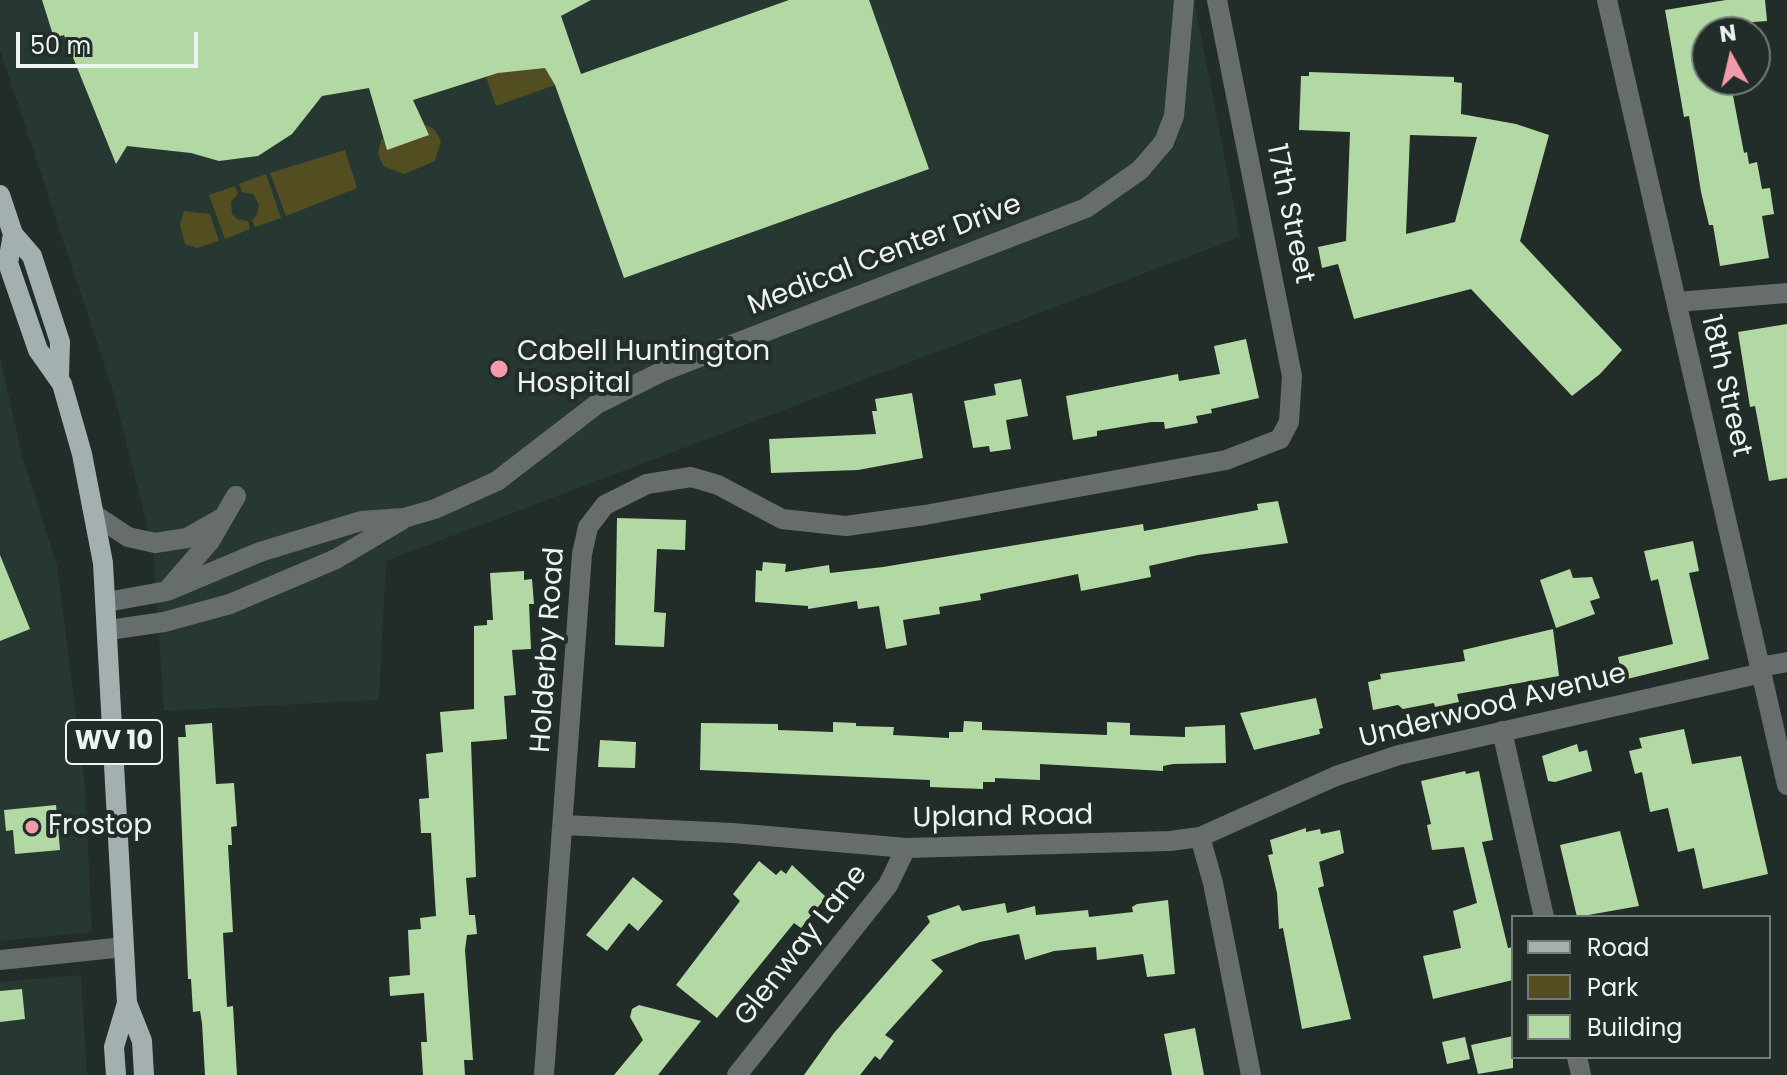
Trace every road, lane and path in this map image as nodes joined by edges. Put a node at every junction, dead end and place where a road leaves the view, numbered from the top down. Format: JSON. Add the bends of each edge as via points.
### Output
{"nodes":[{"id":1,"x":1184,"y":0,"type":"edge"},
{"id":2,"x":1217,"y":0,"type":"edge"},
{"id":3,"x":1607,"y":0,"type":"edge"},
{"id":4,"x":0,"y":195,"type":"edge"},
{"id":5,"x":1787,"y":293,"type":"edge"},
{"id":6,"x":1677,"y":302,"type":"junction"},
{"id":7,"x":1280,"y":439,"type":"joint"},
{"id":8,"x":236,"y":496,"type":"dead end"},
{"id":9,"x":95,"y":515,"type":"junction"},
{"id":10,"x":224,"y":517,"type":"junction"},
{"id":11,"x":404,"y":518,"type":"junction"},
{"id":12,"x":167,"y":591,"type":"junction"},
{"id":13,"x":107,"y":602,"type":"junction"},
{"id":14,"x":109,"y":630,"type":"junction"},
{"id":15,"x":1787,"y":662,"type":"edge"},
{"id":16,"x":1761,"y":670,"type":"junction"},
{"id":17,"x":1502,"y":731,"type":"junction"},
{"id":18,"x":1787,"y":785,"type":"edge"},
{"id":19,"x":564,"y":825,"type":"junction"},
{"id":20,"x":1200,"y":837,"type":"junction"},
{"id":21,"x":906,"y":848,"type":"junction"},
{"id":22,"x":1544,"y":915,"type":"edge"},
{"id":23,"x":124,"y":947,"type":"junction"},
{"id":24,"x":0,"y":960,"type":"edge"},
{"id":25,"x":127,"y":1003,"type":"junction"},
{"id":26,"x":116,"y":1075,"type":"edge"},
{"id":27,"x":144,"y":1075,"type":"edge"},
{"id":28,"x":544,"y":1075,"type":"edge"},
{"id":29,"x":737,"y":1075,"type":"edge"},
{"id":30,"x":1251,"y":1075,"type":"edge"}],
"edges":[{"from":1,"to":11,"type":"street","name":"Medical Center Drive","via":[[1169,130],[1154,155],[1107,195],[1062,218],[661,372],[597,404],[497,481]]},
{"from":2,"to":7,"type":"street","name":"17th Street","via":[[1290,362],[1289,422]]},
{"from":3,"to":6,"type":"street","name":"18th Street"},
{"from":4,"to":9,"type":"main road","number":"WV 10","via":[[13,234],[32,256],[60,342],[59,376]]},
{"from":5,"to":6,"type":"street"},
{"from":6,"to":16,"type":"street","name":"18th Street"},
{"from":7,"to":19,"type":"street","name":"Holderby Road","via":[[1226,460],[846,526],[782,519],[718,485],[691,477],[647,484],[618,496],[595,515],[582,554]]},
{"from":8,"to":10,"type":"street"},
{"from":9,"to":10,"type":"street","via":[[128,537],[155,543],[187,538]]},
{"from":9,"to":13,"type":"main road","number":"WV 10"},
{"from":10,"to":12,"type":"street","via":[[200,555]]},
{"from":11,"to":12,"type":"street","name":"Medical Center Drive","via":[[361,521],[324,532]]},
{"from":11,"to":14,"type":"street","name":"Medical Center Drive","via":[[336,559],[230,604]]},
{"from":12,"to":13,"type":"street","name":"Medical Center Drive"},
{"from":13,"to":14,"type":"main road","number":"WV 10"},
{"from":14,"to":23,"type":"main road","number":"WV 10"},
{"from":15,"to":16,"type":"street","name":"Underwood Avenue"},
{"from":16,"to":17,"type":"street","name":"Underwood Avenue"},
{"from":16,"to":18,"type":"street","name":"18th Street"},
{"from":17,"to":20,"type":"street","name":"Underwood Avenue","via":[[1371,763]]},
{"from":17,"to":22,"type":"street"},
{"from":19,"to":21,"type":"street","name":"Upland Road"},
{"from":19,"to":28,"type":"street","name":"Holderby Road"},
{"from":20,"to":21,"type":"street","name":"Upland Road","via":[[1116,845]]},
{"from":20,"to":30,"type":"street"},
{"from":21,"to":29,"type":"street","name":"Glenway Lane","via":[[888,885]]},
{"from":23,"to":24,"type":"street"},
{"from":23,"to":25,"type":"main road","number":"WV 10"},
{"from":25,"to":26,"type":"main road","number":"WV 10","via":[[114,1047]]},
{"from":25,"to":27,"type":"main road","number":"WV 10","via":[[142,1041]]}]}
